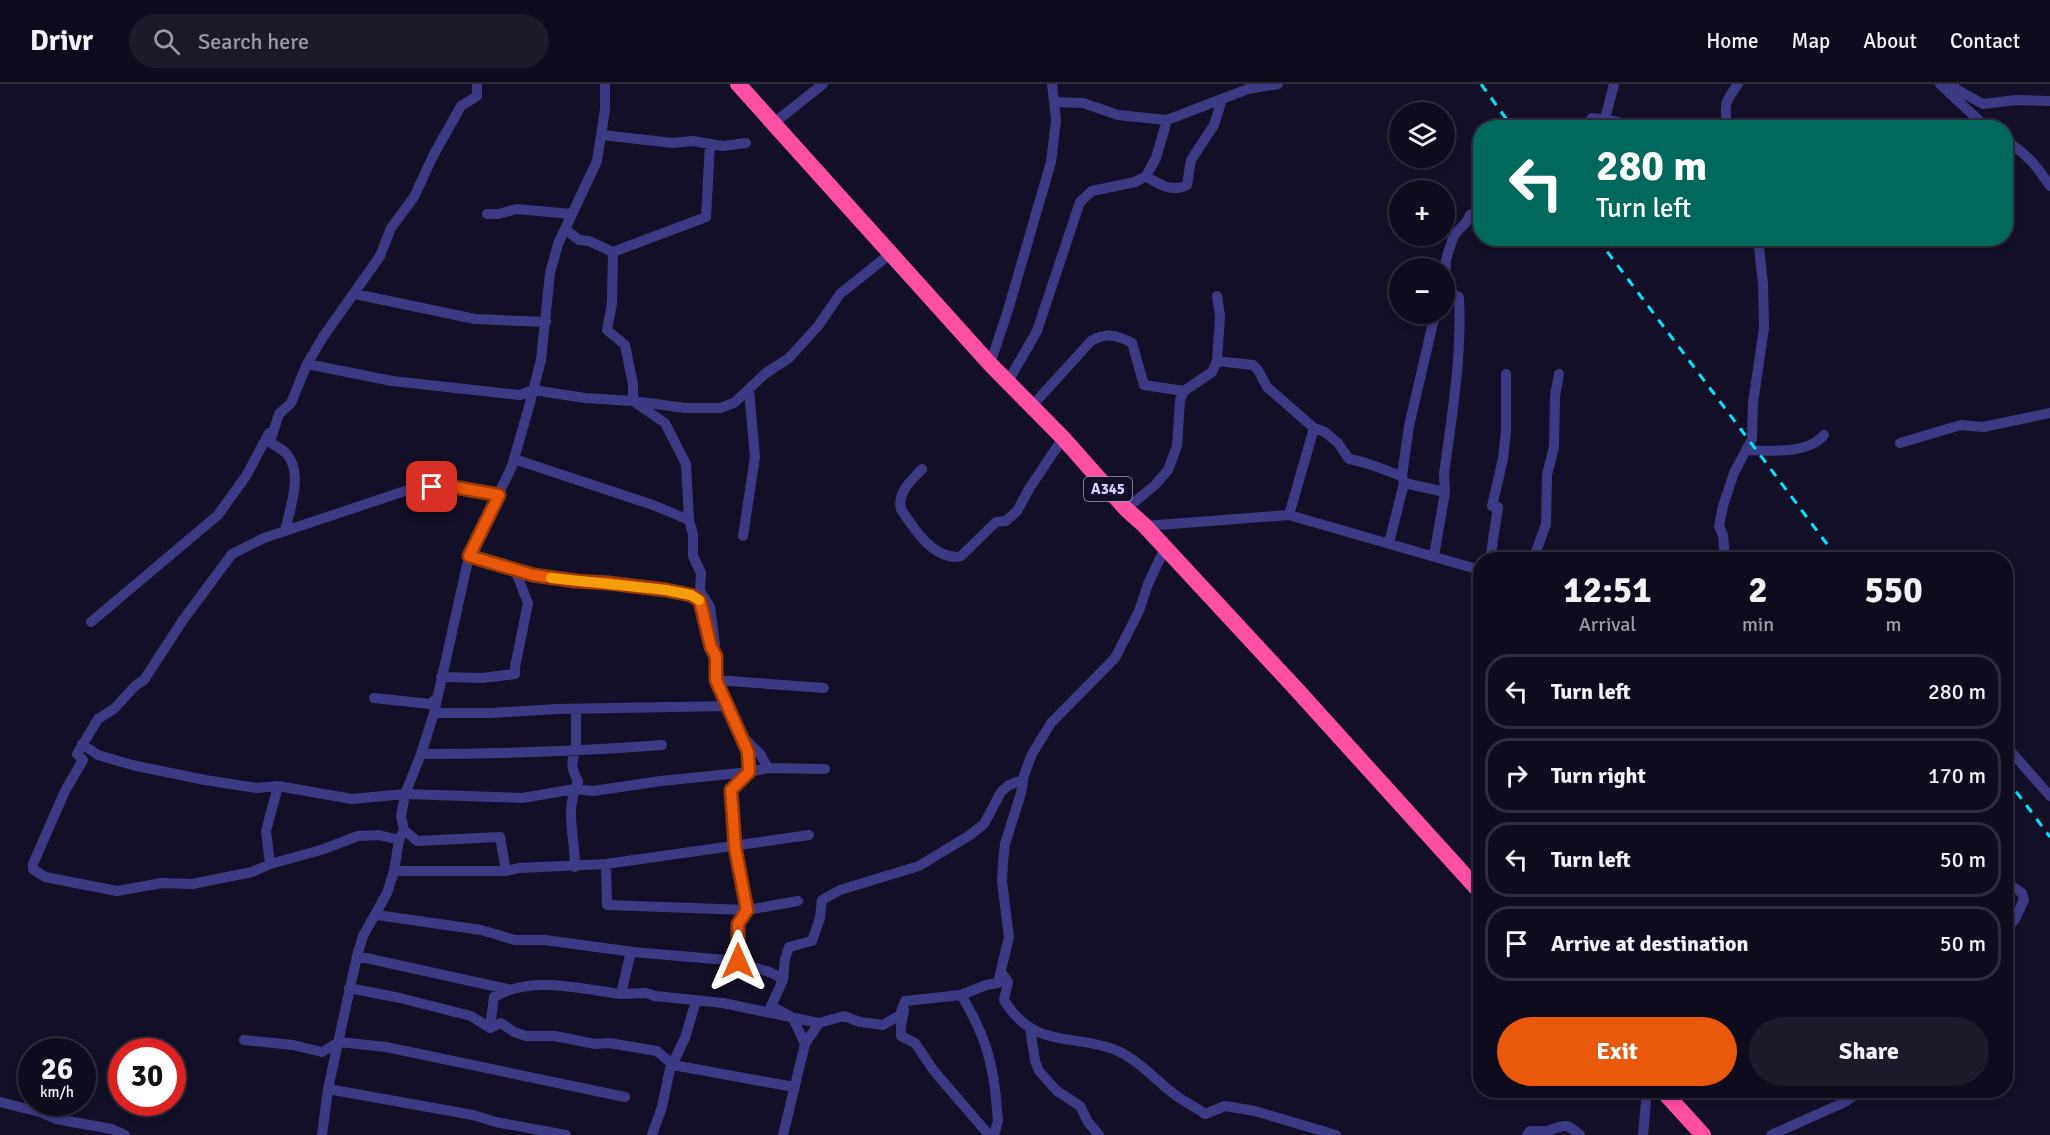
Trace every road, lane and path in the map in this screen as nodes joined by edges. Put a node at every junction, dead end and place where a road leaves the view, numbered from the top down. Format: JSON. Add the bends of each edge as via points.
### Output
{"nodes":[{"id":1,"x":477,"y":84,"type":"edge"},
{"id":2,"x":605,"y":84,"type":"edge"},
{"id":3,"x":738,"y":84,"type":"edge"},
{"id":4,"x":823,"y":84,"type":"edge"},
{"id":5,"x":1053,"y":84,"type":"edge"},
{"id":6,"x":1278,"y":84,"type":"edge"},
{"id":7,"x":1614,"y":84,"type":"edge"},
{"id":8,"x":1738,"y":84,"type":"edge"},
{"id":9,"x":1940,"y":84,"type":"edge"},
{"id":10,"x":1953,"y":84,"type":"edge"},
{"id":11,"x":1222,"y":99,"type":"junction"},
{"id":12,"x":2050,"y":101,"type":"edge"},
{"id":13,"x":1055,"y":102,"type":"junction"},
{"id":14,"x":1605,"y":119,"type":"junction"},
{"id":15,"x":1167,"y":120,"type":"junction"},
{"id":16,"x":1590,"y":120,"type":"edge"},
{"id":17,"x":1610,"y":120,"type":"edge"},
{"id":18,"x":1726,"y":120,"type":"edge"},
{"id":19,"x":1978,"y":120,"type":"edge"},
{"id":20,"x":774,"y":123,"type":"junction"},
{"id":21,"x":602,"y":135,"type":"junction"},
{"id":22,"x":746,"y":143,"type":"dead end"},
{"id":23,"x":710,"y":144,"type":"junction"},
{"id":24,"x":2013,"y":145,"type":"edge"},
{"id":25,"x":1146,"y":176,"type":"junction"},
{"id":26,"x":2050,"y":186,"type":"edge"},
{"id":27,"x":487,"y":214,"type":"dead end"},
{"id":28,"x":571,"y":214,"type":"junction"},
{"id":29,"x":1473,"y":214,"type":"edge"},
{"id":30,"x":565,"y":229,"type":"junction"},
{"id":31,"x":1759,"y":246,"type":"edge"},
{"id":32,"x":614,"y":252,"type":"junction"},
{"id":33,"x":891,"y":253,"type":"junction"},
{"id":34,"x":1447,"y":258,"type":"edge"},
{"id":35,"x":355,"y":294,"type":"junction"},
{"id":36,"x":1455,"y":295,"type":"edge"},
{"id":37,"x":1217,"y":296,"type":"dead end"},
{"id":38,"x":546,"y":322,"type":"junction"},
{"id":39,"x":1434,"y":324,"type":"edge"},
{"id":40,"x":1216,"y":361,"type":"junction"},
{"id":41,"x":307,"y":364,"type":"junction"},
{"id":42,"x":990,"y":364,"type":"junction"},
{"id":43,"x":1506,"y":374,"type":"dead end"},
{"id":44,"x":1559,"y":374,"type":"dead end"},
{"id":45,"x":1007,"y":383,"type":"junction"},
{"id":46,"x":533,"y":390,"type":"junction"},
{"id":47,"x":749,"y":390,"type":"junction"},
{"id":48,"x":1184,"y":391,"type":"junction"},
{"id":49,"x":633,"y":401,"type":"junction"},
{"id":50,"x":1031,"y":407,"type":"junction"},
{"id":51,"x":2050,"y":413,"type":"edge"},
{"id":52,"x":279,"y":414,"type":"junction"},
{"id":53,"x":1314,"y":428,"type":"junction"},
{"id":54,"x":1824,"y":435,"type":"dead end"},
{"id":55,"x":1063,"y":438,"type":"junction"},
{"id":56,"x":1900,"y":443,"type":"dead end"},
{"id":57,"x":1748,"y":450,"type":"junction"},
{"id":58,"x":514,"y":459,"type":"junction"},
{"id":59,"x":922,"y":469,"type":"dead end"},
{"id":60,"x":1403,"y":479,"type":"junction"},
{"id":61,"x":1445,"y":492,"type":"junction"},
{"id":62,"x":499,"y":495,"type":"junction"},
{"id":63,"x":1126,"y":509,"type":"junction"},
{"id":64,"x":1288,"y":515,"type":"junction"},
{"id":65,"x":689,"y":520,"type":"junction"},
{"id":66,"x":1145,"y":526,"type":"junction"},
{"id":67,"x":285,"y":531,"type":"junction"},
{"id":68,"x":743,"y":536,"type":"dead end"},
{"id":69,"x":1389,"y":543,"type":"junction"},
{"id":70,"x":1165,"y":548,"type":"junction"},
{"id":71,"x":1491,"y":552,"type":"edge"},
{"id":72,"x":1536,"y":552,"type":"edge"},
{"id":73,"x":1724,"y":552,"type":"edge"},
{"id":74,"x":469,"y":556,"type":"junction"},
{"id":75,"x":1434,"y":556,"type":"junction"},
{"id":76,"x":1473,"y":568,"type":"edge"},
{"id":77,"x":514,"y":570,"type":"junction"},
{"id":78,"x":608,"y":583,"type":"junction"},
{"id":79,"x":700,"y":591,"type":"junction"},
{"id":80,"x":91,"y":622,"type":"dead end"},
{"id":81,"x":716,"y":656,"type":"junction"},
{"id":82,"x":441,"y":677,"type":"junction"},
{"id":83,"x":716,"y":680,"type":"junction"},
{"id":84,"x":824,"y":688,"type":"dead end"},
{"id":85,"x":374,"y":698,"type":"dead end"},
{"id":86,"x":437,"y":698,"type":"junction"},
{"id":87,"x":729,"y":706,"type":"junction"},
{"id":88,"x":576,"y":709,"type":"junction"},
{"id":89,"x":434,"y":713,"type":"junction"},
{"id":90,"x":738,"y":730,"type":"junction"},
{"id":91,"x":82,"y":744,"type":"junction"},
{"id":92,"x":662,"y":745,"type":"dead end"},
{"id":93,"x":576,"y":752,"type":"junction"},
{"id":94,"x":421,"y":754,"type":"junction"},
{"id":95,"x":2013,"y":754,"type":"edge"},
{"id":96,"x":768,"y":768,"type":"junction"},
{"id":97,"x":825,"y":769,"type":"dead end"},
{"id":98,"x":749,"y":772,"type":"junction"},
{"id":99,"x":1023,"y":780,"type":"junction"},
{"id":100,"x":278,"y":786,"type":"junction"},
{"id":101,"x":575,"y":789,"type":"junction"},
{"id":102,"x":405,"y":794,"type":"junction"},
{"id":103,"x":2050,"y":796,"type":"edge"},
{"id":104,"x":402,"y":835,"type":"junction"},
{"id":105,"x":809,"y":836,"type":"dead end"},
{"id":106,"x":735,"y":847,"type":"junction"},
{"id":107,"x":270,"y":864,"type":"junction"},
{"id":108,"x":606,"y":864,"type":"junction"},
{"id":109,"x":575,"y":867,"type":"junction"},
{"id":110,"x":394,"y":871,"type":"junction"},
{"id":111,"x":506,"y":871,"type":"junction"},
{"id":112,"x":1473,"y":884,"type":"edge"},
{"id":113,"x":2013,"y":887,"type":"edge"},
{"id":114,"x":798,"y":901,"type":"dead end"},
{"id":115,"x":747,"y":910,"type":"junction"},
{"id":116,"x":377,"y":915,"type":"junction"},
{"id":117,"x":2013,"y":921,"type":"edge"},
{"id":118,"x":633,"y":952,"type":"junction"},
{"id":119,"x":357,"y":956,"type":"junction"},
{"id":120,"x":738,"y":961,"type":"junction"},
{"id":121,"x":1001,"y":972,"type":"junction"},
{"id":122,"x":783,"y":980,"type":"junction"},
{"id":123,"x":349,"y":988,"type":"junction"},
{"id":124,"x":507,"y":989,"type":"junction"},
{"id":125,"x":621,"y":993,"type":"junction"},
{"id":126,"x":961,"y":995,"type":"junction"},
{"id":127,"x":696,"y":1001,"type":"junction"},
{"id":128,"x":905,"y":1001,"type":"junction"},
{"id":129,"x":793,"y":1018,"type":"junction"},
{"id":130,"x":819,"y":1023,"type":"junction"},
{"id":131,"x":490,"y":1028,"type":"junction"},
{"id":132,"x":1030,"y":1028,"type":"junction"},
{"id":133,"x":244,"y":1040,"type":"dead end"},
{"id":134,"x":339,"y":1042,"type":"junction"},
{"id":135,"x":805,"y":1044,"type":"junction"},
{"id":136,"x":673,"y":1065,"type":"junction"},
{"id":137,"x":794,"y":1087,"type":"junction"},
{"id":138,"x":328,"y":1089,"type":"junction"},
{"id":139,"x":625,"y":1097,"type":"dead end"},
{"id":140,"x":1646,"y":1098,"type":"edge"},
{"id":141,"x":1669,"y":1098,"type":"edge"},
{"id":142,"x":1851,"y":1098,"type":"edge"},
{"id":143,"x":0,"y":1102,"type":"edge"},
{"id":144,"x":323,"y":1120,"type":"junction"},
{"id":145,"x":125,"y":1135,"type":"edge"},
{"id":146,"x":322,"y":1135,"type":"edge"},
{"id":147,"x":328,"y":1135,"type":"edge"},
{"id":148,"x":566,"y":1135,"type":"edge"},
{"id":149,"x":654,"y":1135,"type":"edge"},
{"id":150,"x":783,"y":1135,"type":"edge"},
{"id":151,"x":988,"y":1135,"type":"edge"},
{"id":152,"x":994,"y":1135,"type":"edge"},
{"id":153,"x":1099,"y":1135,"type":"edge"},
{"id":154,"x":1336,"y":1135,"type":"edge"},
{"id":155,"x":1527,"y":1135,"type":"edge"},
{"id":156,"x":1580,"y":1135,"type":"edge"},
{"id":157,"x":1643,"y":1135,"type":"edge"},
{"id":158,"x":1703,"y":1135,"type":"edge"},
{"id":159,"x":1771,"y":1135,"type":"edge"}],
"edges":[{"from":1,"to":35,"type":"street","via":[[477,96],[461,106],[414,197],[391,228],[381,256]]},
{"from":2,"to":21,"type":"street"},
{"from":3,"to":20,"type":"highway","number":"A345"},
{"from":4,"to":20,"type":"street"},
{"from":5,"to":13,"type":"street"},
{"from":6,"to":11,"type":"street"},
{"from":7,"to":14,"type":"street"},
{"from":8,"to":18,"type":"street","via":[[1726,101]]},
{"from":9,"to":19,"type":"street"},
{"from":10,"to":12,"type":"street","via":[[1983,104]]},
{"from":11,"to":15,"type":"street"},
{"from":11,"to":25,"type":"street","via":[[1214,125],[1191,160],[1187,185],[1171,188]]},
{"from":13,"to":15,"type":"street","via":[[1083,103],[1118,115]]},
{"from":13,"to":42,"type":"street","via":[[1051,162]]},
{"from":14,"to":16,"type":"street"},
{"from":14,"to":17,"type":"street"},
{"from":15,"to":25,"type":"street","via":[[1156,158]]},
{"from":20,"to":33,"type":"highway","number":"A345"},
{"from":21,"to":23,"type":"street"},
{"from":21,"to":28,"type":"street","via":[[593,170]]},
{"from":22,"to":23,"type":"street"},
{"from":23,"to":32,"type":"street","via":[[706,217]]},
{"from":24,"to":26,"type":"street","via":[[2038,168]]},
{"from":25,"to":45,"type":"street","via":[[1092,191],[1080,202],[1037,331]]},
{"from":27,"to":28,"type":"street","via":[[517,209]]},
{"from":28,"to":30,"type":"street"},
{"from":29,"to":34,"type":"street","via":[[1453,239]]},
{"from":30,"to":32,"type":"street","via":[[579,240]]},
{"from":30,"to":38,"type":"street","via":[[550,273]]},
{"from":31,"to":57,"type":"street","via":[[1764,328]]},
{"from":32,"to":49,"type":"street","via":[[607,330],[625,345]]},
{"from":33,"to":42,"type":"highway","number":"A345"},
{"from":33,"to":47,"type":"street","via":[[840,294],[789,358],[765,373]]},
{"from":35,"to":38,"type":"street","via":[[475,319]]},
{"from":35,"to":41,"type":"street"},
{"from":36,"to":61,"type":"street","via":[[1459,297],[1461,330]]},
{"from":37,"to":40,"type":"street","via":[[1220,316]]},
{"from":38,"to":46,"type":"street"},
{"from":39,"to":60,"type":"street","via":[[1409,426]]},
{"from":40,"to":48,"type":"street","via":[[1212,372]]},
{"from":40,"to":53,"type":"street","via":[[1253,365],[1267,387]]},
{"from":41,"to":46,"type":"street","via":[[392,381],[520,395]]},
{"from":41,"to":52,"type":"street","via":[[291,403]]},
{"from":42,"to":45,"type":"highway","number":"A345"},
{"from":43,"to":71,"type":"street","via":[[1506,431],[1492,506],[1498,507]]},
{"from":44,"to":72,"type":"street","via":[[1554,447],[1546,475],[1546,524]]},
{"from":45,"to":50,"type":"highway","number":"A345"},
{"from":46,"to":49,"type":"street"},
{"from":46,"to":58,"type":"street"},
{"from":47,"to":49,"type":"street","via":[[734,403],[709,410]]},
{"from":47,"to":68,"type":"street","via":[[755,457]]},
{"from":48,"to":50,"type":"street","via":[[1144,385],[1131,344],[1108,335],[1091,341]]},
{"from":48,"to":63,"type":"street","via":[[1178,410],[1177,446],[1168,470]]},
{"from":49,"to":65,"type":"street","via":[[665,423],[686,464]]},
{"from":50,"to":55,"type":"highway","number":"A345"},
{"from":51,"to":56,"type":"street","via":[[1983,427],[1961,426]]},
{"from":52,"to":67,"type":"street","via":[[270,442],[293,463],[295,487]]},
{"from":52,"to":80,"type":"street","via":[[246,476],[218,515]]},
{"from":53,"to":60,"type":"street","via":[[1325,432],[1349,459],[1367,462]]},
{"from":53,"to":64,"type":"street"},
{"from":54,"to":57,"type":"street","via":[[1790,450]]},
{"from":55,"to":59,"type":"street","via":[[1017,511],[1006,521],[996,522],[966,553],[954,558],[930,546],[901,509],[900,494]]},
{"from":55,"to":63,"type":"highway","number":"A345"},
{"from":57,"to":73,"type":"street","via":[[1734,473],[1723,506],[1719,526]]},
{"from":58,"to":62,"type":"street"},
{"from":58,"to":65,"type":"street"},
{"from":60,"to":61,"type":"street"},
{"from":60,"to":69,"type":"street"},
{"from":61,"to":75,"type":"street"},
{"from":62,"to":67,"type":"street","via":[[448,486],[417,487]]},
{"from":62,"to":74,"type":"street"},
{"from":63,"to":66,"type":"highway","number":"A345"},
{"from":64,"to":66,"type":"street"},
{"from":64,"to":69,"type":"street"},
{"from":65,"to":79,"type":"street"},
{"from":66,"to":70,"type":"highway","number":"A345"},
{"from":67,"to":91,"type":"street","via":[[232,554],[144,680],[115,708],[98,718]]},
{"from":69,"to":75,"type":"street"},
{"from":70,"to":99,"type":"street","via":[[1115,658],[1051,723],[1032,754]]},
{"from":70,"to":112,"type":"highway","number":"A345"},
{"from":74,"to":77,"type":"street"},
{"from":74,"to":82,"type":"street"},
{"from":75,"to":76,"type":"street"},
{"from":77,"to":78,"type":"street","via":[[554,579]]},
{"from":77,"to":82,"type":"street","via":[[528,603],[515,674]]},
{"from":78,"to":79,"type":"street"},
{"from":78,"to":81,"type":"street","via":[[666,590],[700,601]]},
{"from":79,"to":81,"type":"street","via":[[710,607]]},
{"from":81,"to":83,"type":"street"},
{"from":82,"to":86,"type":"street"},
{"from":83,"to":84,"type":"street"},
{"from":83,"to":87,"type":"street"},
{"from":85,"to":86,"type":"street","via":[[430,704]]},
{"from":86,"to":89,"type":"street"},
{"from":87,"to":88,"type":"street"},
{"from":87,"to":90,"type":"street"},
{"from":88,"to":89,"type":"street"},
{"from":88,"to":93,"type":"street"},
{"from":89,"to":94,"type":"street"},
{"from":90,"to":96,"type":"street"},
{"from":90,"to":98,"type":"street","via":[[748,752]]},
{"from":91,"to":100,"type":"street","via":[[98,755],[132,765],[257,788]]},
{"from":91,"to":107,"type":"street","via":[[77,754],[83,760],[36,857],[33,869],[37,872],[45,877],[117,891],[162,883],[192,884],[252,872]]},
{"from":92,"to":93,"type":"street"},
{"from":93,"to":94,"type":"street"},
{"from":93,"to":101,"type":"street","via":[[572,770],[578,781]]},
{"from":94,"to":102,"type":"street"},
{"from":95,"to":103,"type":"street"},
{"from":96,"to":97,"type":"street"},
{"from":96,"to":98,"type":"street"},
{"from":98,"to":101,"type":"street","via":[[593,791]]},
{"from":98,"to":106,"type":"street","via":[[731,790]]},
{"from":99,"to":121,"type":"street","via":[[1005,844],[1002,881],[1009,937]]},
{"from":99,"to":122,"type":"street","via":[[1000,792],[984,824],[919,866],[840,890],[822,900],[812,941],[789,947]]},
{"from":100,"to":102,"type":"street","via":[[352,799]]},
{"from":100,"to":107,"type":"street","via":[[266,831]]},
{"from":101,"to":102,"type":"street","via":[[522,798]]},
{"from":101,"to":109,"type":"street","via":[[569,813]]},
{"from":102,"to":104,"type":"street","via":[[400,816]]},
{"from":104,"to":107,"type":"street","via":[[358,836]]},
{"from":104,"to":110,"type":"street"},
{"from":104,"to":111,"type":"street","via":[[417,841],[500,837]]},
{"from":105,"to":106,"type":"street"},
{"from":106,"to":108,"type":"street"},
{"from":106,"to":115,"type":"street"},
{"from":108,"to":109,"type":"street"},
{"from":108,"to":115,"type":"street","via":[[607,905]]},
{"from":109,"to":111,"type":"street"},
{"from":110,"to":111,"type":"street"},
{"from":110,"to":116,"type":"street"},
{"from":113,"to":117,"type":"street","via":[[2024,900]]},
{"from":114,"to":115,"type":"street"},
{"from":115,"to":120,"type":"street","via":[[738,924]]},
{"from":116,"to":118,"type":"street","via":[[482,930],[515,940],[545,940]]},
{"from":116,"to":119,"type":"street","via":[[363,936]]},
{"from":118,"to":120,"type":"street"},
{"from":118,"to":125,"type":"street"},
{"from":119,"to":123,"type":"street"},
{"from":119,"to":124,"type":"street"},
{"from":120,"to":122,"type":"street","via":[[765,969]]},
{"from":121,"to":126,"type":"street","via":[[998,983]]},
{"from":121,"to":132,"type":"street","via":[[1008,982],[1004,1000]]},
{"from":122,"to":129,"type":"street","via":[[771,1006]]},
{"from":123,"to":131,"type":"street","via":[[471,1016]]},
{"from":123,"to":134,"type":"street"},
{"from":124,"to":125,"type":"street","via":[[548,985]]},
{"from":124,"to":131,"type":"street","via":[[494,997]]},
{"from":125,"to":127,"type":"street"},
{"from":126,"to":128,"type":"street"},
{"from":126,"to":152,"type":"street","via":[[987,1045],[996,1094],[998,1121]]},
{"from":127,"to":129,"type":"street"},
{"from":127,"to":136,"type":"street"},
{"from":128,"to":130,"type":"street","via":[[900,1015],[883,1025],[844,1016]]},
{"from":128,"to":151,"type":"street","via":[[901,1036],[915,1043]]},
{"from":129,"to":130,"type":"street"},
{"from":129,"to":135,"type":"street"},
{"from":130,"to":135,"type":"street"},
{"from":131,"to":136,"type":"street","via":[[501,1023],[526,1036],[555,1036],[657,1051]]},
{"from":132,"to":153,"type":"street","via":[[1039,1071],[1057,1091],[1080,1106]]},
{"from":132,"to":154,"type":"street","via":[[1049,1037],[1111,1048],[1135,1061],[1205,1114],[1225,1106]]},
{"from":133,"to":134,"type":"street","via":[[322,1052]]},
{"from":134,"to":138,"type":"street"},
{"from":134,"to":139,"type":"street","via":[[386,1047]]},
{"from":135,"to":137,"type":"street"},
{"from":136,"to":137,"type":"street"},
{"from":136,"to":149,"type":"street"},
{"from":137,"to":150,"type":"street"},
{"from":138,"to":144,"type":"street"},
{"from":138,"to":148,"type":"street"},
{"from":140,"to":157,"type":"street"},
{"from":141,"to":158,"type":"highway"},
{"from":142,"to":159,"type":"street"},
{"from":143,"to":145,"type":"street"},
{"from":144,"to":146,"type":"street"},
{"from":144,"to":147,"type":"street"},
{"from":155,"to":156,"type":"street","via":[[1562,1124]]}]}
